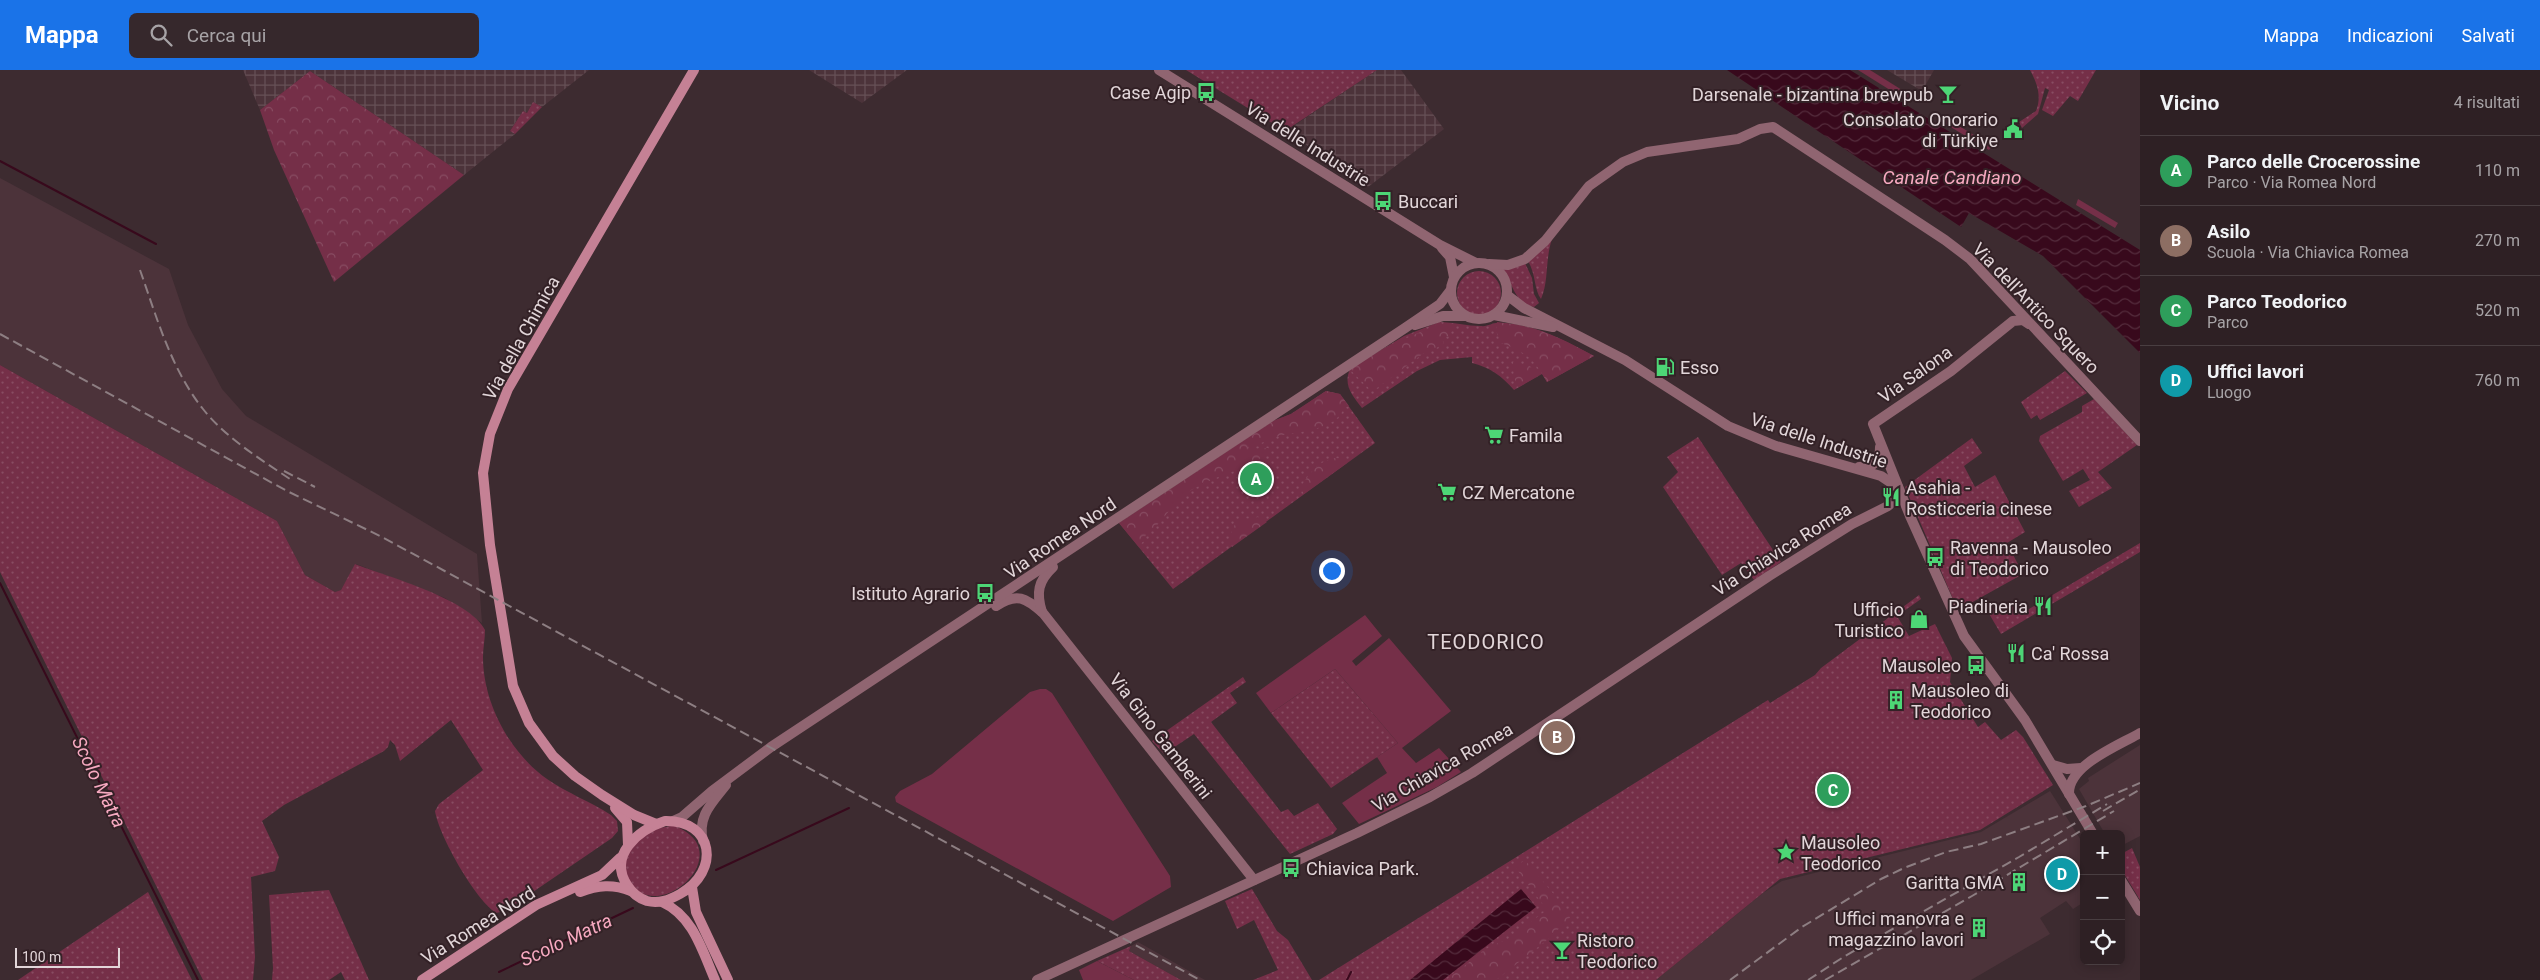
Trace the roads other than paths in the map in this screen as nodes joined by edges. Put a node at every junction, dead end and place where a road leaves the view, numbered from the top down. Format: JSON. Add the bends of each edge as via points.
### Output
{"nodes":[{"id":1,"x":694,"y":70,"type":"edge"},
{"id":2,"x":1158,"y":70,"type":"edge"},
{"id":3,"x":1440,"y":245,"type":"junction"},
{"id":4,"x":1476,"y":263,"type":"junction"},
{"id":5,"x":1489,"y":264,"type":"junction"},
{"id":6,"x":1454,"y":278,"type":"junction"},
{"id":7,"x":1450,"y":292,"type":"junction"},
{"id":8,"x":1507,"y":294,"type":"junction"},
{"id":9,"x":1465,"y":316,"type":"junction"},
{"id":10,"x":1494,"y":316,"type":"junction"},
{"id":11,"x":2032,"y":326,"type":"junction"},
{"id":12,"x":1405,"y":328,"type":"junction"},
{"id":13,"x":1566,"y":330,"type":"junction"},
{"id":14,"x":2140,"y":441,"type":"edge"},
{"id":15,"x":1880,"y":446,"type":"junction"},
{"id":16,"x":1852,"y":467,"type":"junction"},
{"id":17,"x":1898,"y":487,"type":"junction"},
{"id":18,"x":1888,"y":506,"type":"junction"},
{"id":19,"x":1910,"y":516,"type":"junction"},
{"id":20,"x":1061,"y":556,"type":"junction"},
{"id":21,"x":1024,"y":581,"type":"junction"},
{"id":22,"x":1032,"y":599,"type":"junction"},
{"id":23,"x":975,"y":614,"type":"junction"},
{"id":24,"x":2140,"y":733,"type":"edge"},
{"id":25,"x":2053,"y":765,"type":"junction"},
{"id":26,"x":2081,"y":768,"type":"junction"},
{"id":27,"x":733,"y":775,"type":"junction"},
{"id":28,"x":2069,"y":794,"type":"junction"},
{"id":29,"x":602,"y":795,"type":"junction"},
{"id":30,"x":673,"y":821,"type":"junction"},
{"id":31,"x":656,"y":824,"type":"junction"},
{"id":32,"x":2091,"y":830,"type":"edge"},
{"id":33,"x":703,"y":841,"type":"junction"},
{"id":34,"x":628,"y":845,"type":"junction"},
{"id":35,"x":620,"y":858,"type":"junction"},
{"id":36,"x":1254,"y":880,"type":"junction"},
{"id":37,"x":692,"y":887,"type":"junction"},
{"id":38,"x":2125,"y":887,"type":"edge"},
{"id":39,"x":631,"y":891,"type":"junction"},
{"id":40,"x":552,"y":899,"type":"junction"},
{"id":41,"x":662,"y":902,"type":"junction"},
{"id":42,"x":2140,"y":911,"type":"edge"},
{"id":43,"x":422,"y":980,"type":"edge"},
{"id":44,"x":715,"y":980,"type":"edge"},
{"id":45,"x":728,"y":980,"type":"edge"},
{"id":46,"x":1037,"y":980,"type":"edge"}],
"edges":[{"from":1,"to":29,"type":"main road","name":"Via della Chimica","via":[[508,389],[490,434],[483,473],[490,545],[513,686],[521,707],[553,756]]},
{"from":2,"to":3,"type":"street","name":"Via delle Industrie"},
{"from":3,"to":4,"type":"street","name":"Via delle Industrie"},
{"from":3,"to":6,"type":"street","name":"Via delle Industrie","via":[[1450,257]]},
{"from":4,"to":5,"type":"street"},
{"from":4,"to":6,"type":"street","via":[[1459,270]]},
{"from":5,"to":8,"type":"street","via":[[1503,276]]},
{"from":5,"to":11,"type":"street","name":"Via dell'Antico Squero","via":[[1508,265],[1525,259],[1545,241],[1590,186],[1622,162],[1647,152],[1738,139],[1760,129],[1773,128],[1970,259]]},
{"from":6,"to":7,"type":"street"},
{"from":7,"to":9,"type":"street","via":[[1452,301]]},
{"from":7,"to":12,"type":"street","name":"Via Romea Nord","via":[[1440,304]]},
{"from":8,"to":10,"type":"street","via":[[1505,303]]},
{"from":8,"to":13,"type":"street","name":"Via delle Industrie","via":[[1524,308]]},
{"from":9,"to":10,"type":"street","via":[[1480,320]]},
{"from":9,"to":12,"type":"street","name":"Via Romea Nord","via":[[1443,316]]},
{"from":10,"to":13,"type":"street","name":"Via delle Industrie"},
{"from":11,"to":14,"type":"street","name":"Via dell'Antico Squero"},
{"from":11,"to":15,"type":"street","name":"Via Salona","via":[[2023,320],[2013,321],[1951,371],[1878,419],[1873,424]]},
{"from":12,"to":20,"type":"street","name":"Via Romea Nord"},
{"from":13,"to":16,"type":"street","name":"Via delle Industrie","via":[[1625,360],[1728,426],[1776,446]]},
{"from":15,"to":16,"type":"street","via":[[1880,459],[1875,464]]},
{"from":15,"to":17,"type":"street","name":"Via Salona"},
{"from":16,"to":17,"type":"street","name":"Via delle Industrie"},
{"from":17,"to":18,"type":"street","name":"Via delle Industrie","via":[[1894,501]]},
{"from":17,"to":19,"type":"street","name":"Via Salona"},
{"from":18,"to":19,"type":"street"},
{"from":18,"to":36,"type":"street","name":"Via Chiavica Romea","via":[[1860,519],[1769,576],[1472,773],[1372,826]]},
{"from":19,"to":25,"type":"street","via":[[1964,636],[2000,683]]},
{"from":20,"to":21,"type":"street","name":"Via Romea Nord"},
{"from":20,"to":22,"type":"street","via":[[1044,576]]},
{"from":21,"to":22,"type":"street","name":"Via Gino Gamberini","via":[[1033,586]]},
{"from":21,"to":23,"type":"street","name":"Via Romea Nord"},
{"from":22,"to":23,"type":"street","via":[[1008,600]]},
{"from":22,"to":36,"type":"street","name":"Via Gino Gamberini"},
{"from":23,"to":27,"type":"street","name":"Via Romea Nord","via":[[808,722]]},
{"from":24,"to":26,"type":"street"},
{"from":25,"to":26,"type":"street"},
{"from":25,"to":28,"type":"street"},
{"from":26,"to":28,"type":"street","via":[[2070,781]]},
{"from":27,"to":30,"type":"street","name":"Via Romea Nord"},
{"from":27,"to":33,"type":"street","name":"Via Romea Nord","via":[[703,816]]},
{"from":28,"to":32,"type":"street"},
{"from":29,"to":31,"type":"main road","name":"Via della Chimica"},
{"from":29,"to":34,"type":"main road","name":"Via della Chimica","via":[[624,816]]},
{"from":30,"to":31,"type":"main road"},
{"from":30,"to":33,"type":"main road","via":[[693,829]]},
{"from":31,"to":34,"type":"main road"},
{"from":33,"to":37,"type":"main road","via":[[707,863]]},
{"from":34,"to":35,"type":"main road"},
{"from":35,"to":39,"type":"main road","via":[[623,879]]},
{"from":35,"to":40,"type":"main road","name":"Via Romea Nord","via":[[602,874]]},
{"from":36,"to":46,"type":"street","name":"Via Chiavica Romea"},
{"from":37,"to":41,"type":"main road"},
{"from":37,"to":45,"type":"main road","via":[[696,912]]},
{"from":38,"to":42,"type":"street"},
{"from":39,"to":40,"type":"main road","name":"Via Romea Nord","via":[[604,885]]},
{"from":39,"to":41,"type":"main road","via":[[644,900]]},
{"from":40,"to":43,"type":"main road","name":"Via Romea Nord","via":[[536,905]]},
{"from":41,"to":44,"type":"main road","via":[[686,918]]}]}
